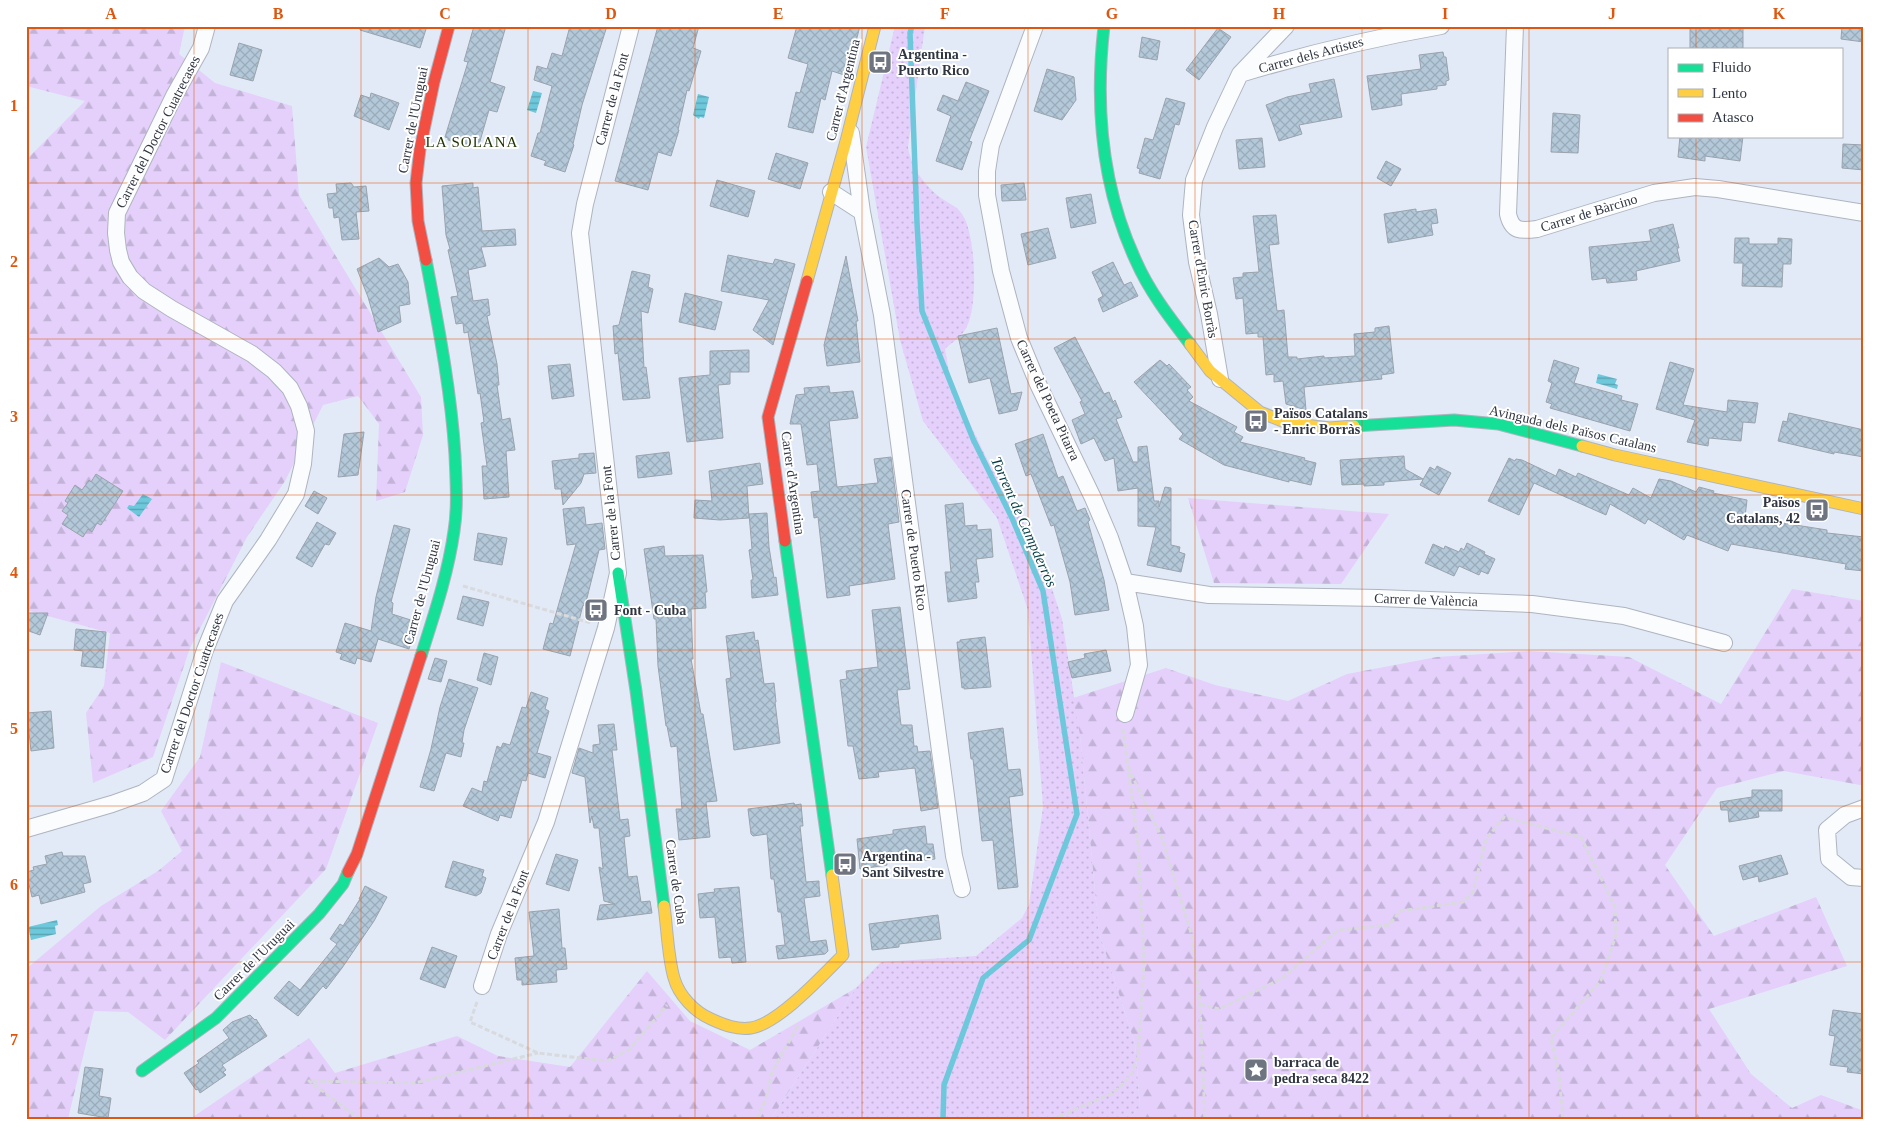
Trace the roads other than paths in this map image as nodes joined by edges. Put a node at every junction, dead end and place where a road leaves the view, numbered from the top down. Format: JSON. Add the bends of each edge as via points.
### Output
{"nodes":[{"id":1,"x":207,"y":26,"type":"edge"},
{"id":2,"x":449,"y":26,"type":"edge"},
{"id":3,"x":631,"y":26,"type":"edge"},
{"id":4,"x":875,"y":26,"type":"edge"},
{"id":5,"x":1035,"y":26,"type":"edge"},
{"id":6,"x":1104,"y":26,"type":"edge"},
{"id":7,"x":1286,"y":26,"type":"edge"},
{"id":8,"x":1441,"y":26,"type":"edge"},
{"id":9,"x":1515,"y":26,"type":"edge"},
{"id":10,"x":1240,"y":74,"type":"junction"},
{"id":11,"x":850,"y":126,"type":"junction"},
{"id":12,"x":831,"y":192,"type":"junction"},
{"id":13,"x":862,"y":212,"type":"junction"},
{"id":14,"x":1864,"y":213,"type":"edge"},
{"id":15,"x":1220,"y":379,"type":"junction"},
{"id":16,"x":1864,"y":509,"type":"edge"},
{"id":17,"x":618,"y":573,"type":"junction"},
{"id":18,"x":1125,"y":582,"type":"junction"},
{"id":19,"x":1724,"y":643,"type":"dead end"},
{"id":20,"x":1125,"y":714,"type":"road end"},
{"id":21,"x":1864,"y":808,"type":"edge"},
{"id":22,"x":26,"y":829,"type":"edge"},
{"id":23,"x":1864,"y":878,"type":"edge"},
{"id":24,"x":962,"y":889,"type":"dead end"},
{"id":25,"x":843,"y":956,"type":"joint"},
{"id":26,"x":482,"y":986,"type":"road end"},
{"id":27,"x":142,"y":1071,"type":"dead end"}],
"edges":[{"from":1,"to":22,"type":"street","name":"Carrer del Doctor Cuatrecases","via":[[201,48],[117,213],[118,250],[121,262],[144,291],[252,354],[290,388],[306,431],[296,494],[225,601],[205,650],[164,779],[143,793],[120,802]]},
{"from":2,"to":27,"type":"street","name":"Carrer de l'Uruguai","via":[[434,82],[416,183],[418,220],[453,423],[457,490],[454,531],[444,580],[357,854],[343,884],[319,914],[216,1018]]},
{"from":3,"to":17,"type":"street","name":"Carrer de la Font","via":[[584,204],[580,233]]},
{"from":4,"to":11,"type":"street","name":"Carrer d'Argentina"},
{"from":5,"to":18,"type":"street","name":"Carrer del Poeta Pitarra","via":[[991,145],[987,195],[994,241],[1019,338],[1093,498]]},
{"from":6,"to":15,"type":"street","name":"Avinguda dels Països Catalans","via":[[1100,116],[1116,209],[1136,262],[1160,304],[1210,371]]},
{"from":7,"to":10,"type":"street","name":"Carrer d'Enric Borràs"},
{"from":8,"to":10,"type":"street","name":"Carrer dels Artistes","via":[[1307,54]]},
{"from":9,"to":14,"type":"street","name":"Carrer de Bàrcino","via":[[1508,214],[1516,229],[1537,229],[1654,193],[1695,187],[1718,188]]},
{"from":10,"to":15,"type":"street","name":"Carrer d'Enric Borràs","via":[[1194,180],[1191,215]]},
{"from":11,"to":12,"type":"street","name":"Carrer d'Argentina"},
{"from":11,"to":13,"type":"street","name":"Carrer de Puerto Rico"},
{"from":12,"to":13,"type":"street"},
{"from":12,"to":25,"type":"street","name":"Carrer d'Argentina","via":[[768,417]]},
{"from":13,"to":24,"type":"street","name":"Carrer de Puerto Rico","via":[[882,315],[954,856]]},
{"from":15,"to":16,"type":"street","name":"Avinguda dels Països Catalans","via":[[1260,412],[1287,423],[1330,428],[1454,420],[1498,424],[1615,455]]},
{"from":17,"to":25,"type":"street","name":"Carrer de Cuba","via":[[674,978],[679,992],[687,1003],[709,1019],[732,1028],[764,1025]]},
{"from":17,"to":26,"type":"street","name":"Carrer de la Font","via":[[606,628],[546,822],[498,934]]},
{"from":18,"to":19,"type":"street","name":"Carrer de València","via":[[1209,595],[1532,604],[1624,616]]},
{"from":18,"to":20,"type":"street","name":"Carrer del Poeta Pitarra","via":[[1135,626],[1139,665]]},
{"from":21,"to":23,"type":"street","via":[[1845,815],[1827,830],[1830,860],[1851,877]]}]}
